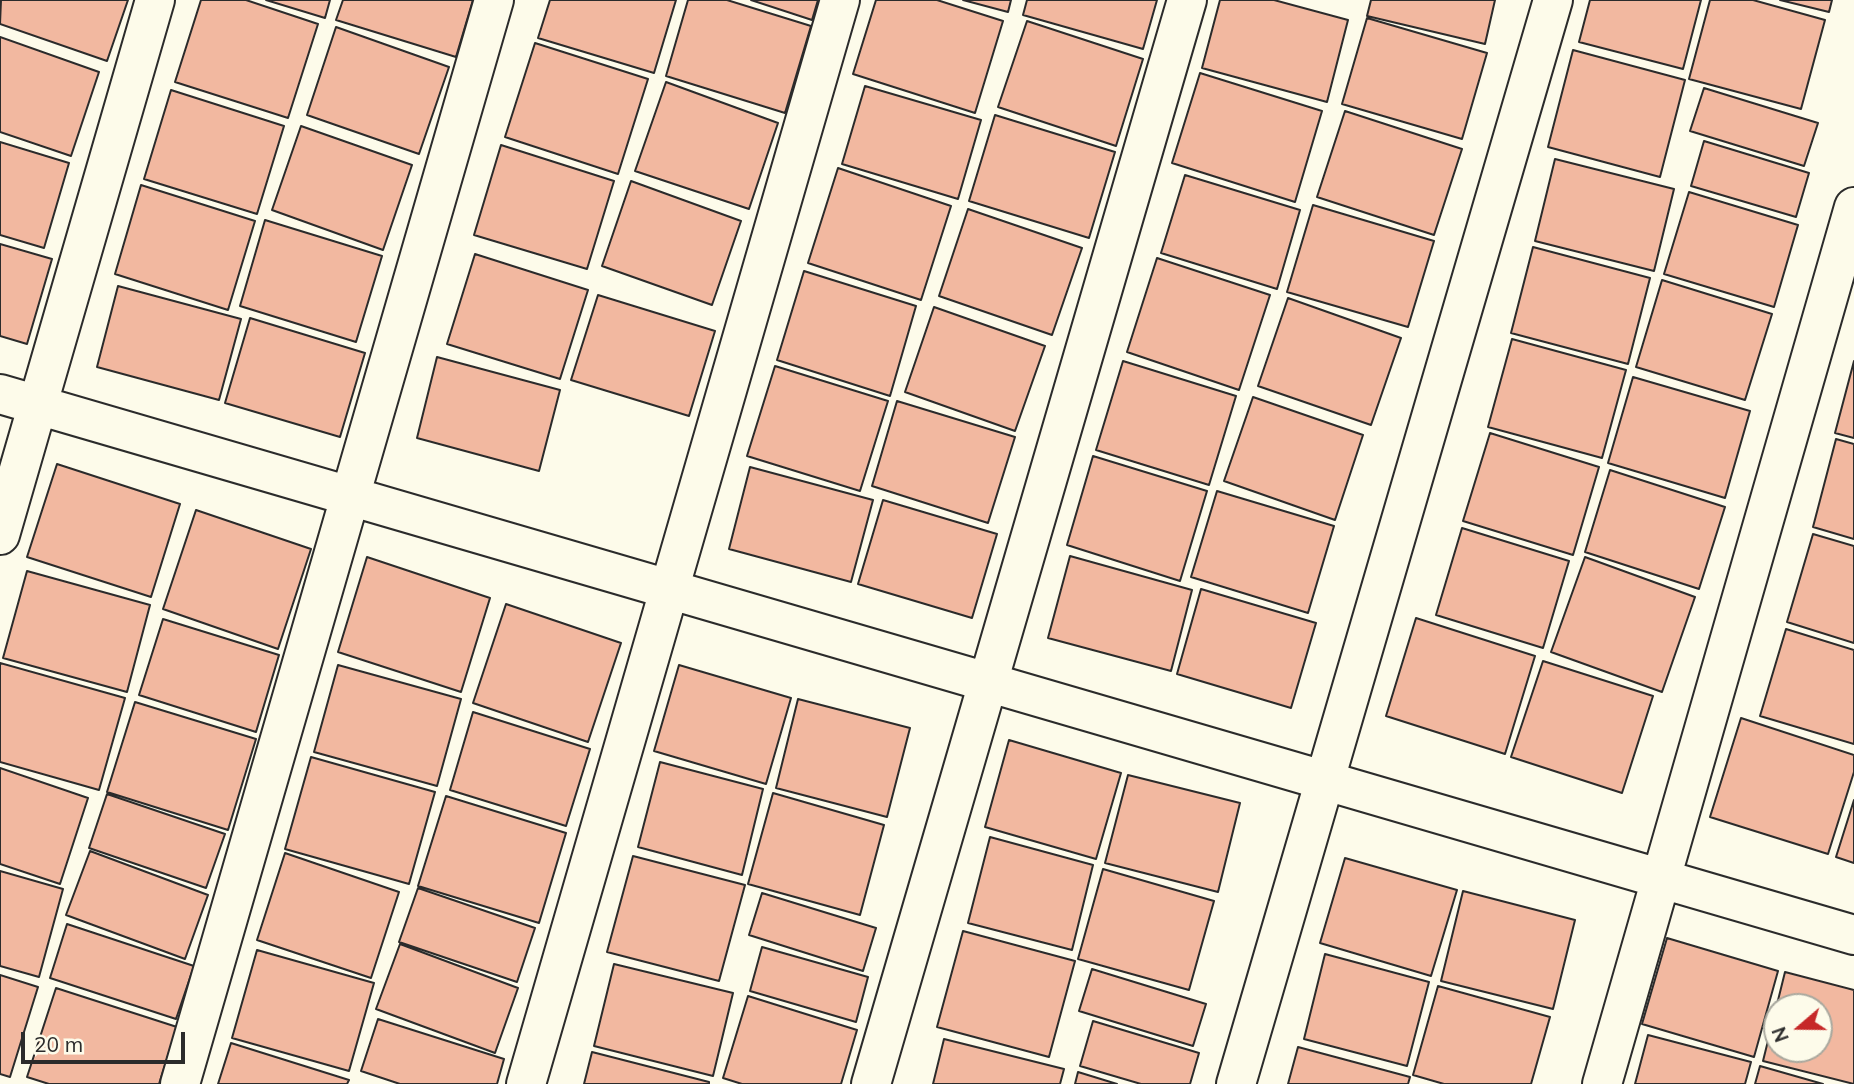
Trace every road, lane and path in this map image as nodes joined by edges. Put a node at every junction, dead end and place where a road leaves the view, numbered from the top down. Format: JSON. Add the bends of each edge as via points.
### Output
{"nodes":[{"id":1,"x":155,"y":0,"type":"edge"},
{"id":2,"x":494,"y":0,"type":"edge"},
{"id":3,"x":840,"y":0,"type":"edge"},
{"id":4,"x":1186,"y":0,"type":"edge"},
{"id":5,"x":1553,"y":0,"type":"edge"},
{"id":6,"x":1854,"y":207,"type":"edge"},
{"id":7,"x":0,"y":394,"type":"edge"},
{"id":8,"x":38,"y":405,"type":"junction"},
{"id":9,"x":350,"y":496,"type":"junction"},
{"id":10,"x":0,"y":535,"type":"edge"},
{"id":11,"x":670,"y":589,"type":"junction"},
{"id":12,"x":988,"y":683,"type":"junction"},
{"id":13,"x":1325,"y":781,"type":"junction"},
{"id":14,"x":1661,"y":879,"type":"junction"},
{"id":15,"x":1854,"y":935,"type":"edge"},
{"id":16,"x":180,"y":1084,"type":"edge"},
{"id":17,"x":526,"y":1084,"type":"edge"},
{"id":18,"x":871,"y":1084,"type":"edge"},
{"id":19,"x":1236,"y":1084,"type":"edge"},
{"id":20,"x":1602,"y":1084,"type":"edge"}],
"edges":[{"from":1,"to":8,"type":"street"},
{"from":2,"to":9,"type":"street"},
{"from":3,"to":11,"type":"street"},
{"from":4,"to":12,"type":"street"},
{"from":5,"to":13,"type":"street"},
{"from":6,"to":14,"type":"street"},
{"from":7,"to":8,"type":"street"},
{"from":8,"to":9,"type":"street"},
{"from":8,"to":10,"type":"street"},
{"from":9,"to":11,"type":"street"},
{"from":9,"to":16,"type":"street"},
{"from":11,"to":12,"type":"street"},
{"from":11,"to":17,"type":"street"},
{"from":12,"to":13,"type":"street"},
{"from":12,"to":18,"type":"street"},
{"from":13,"to":14,"type":"street"},
{"from":13,"to":19,"type":"street"},
{"from":14,"to":15,"type":"street"},
{"from":14,"to":20,"type":"street"}]}
